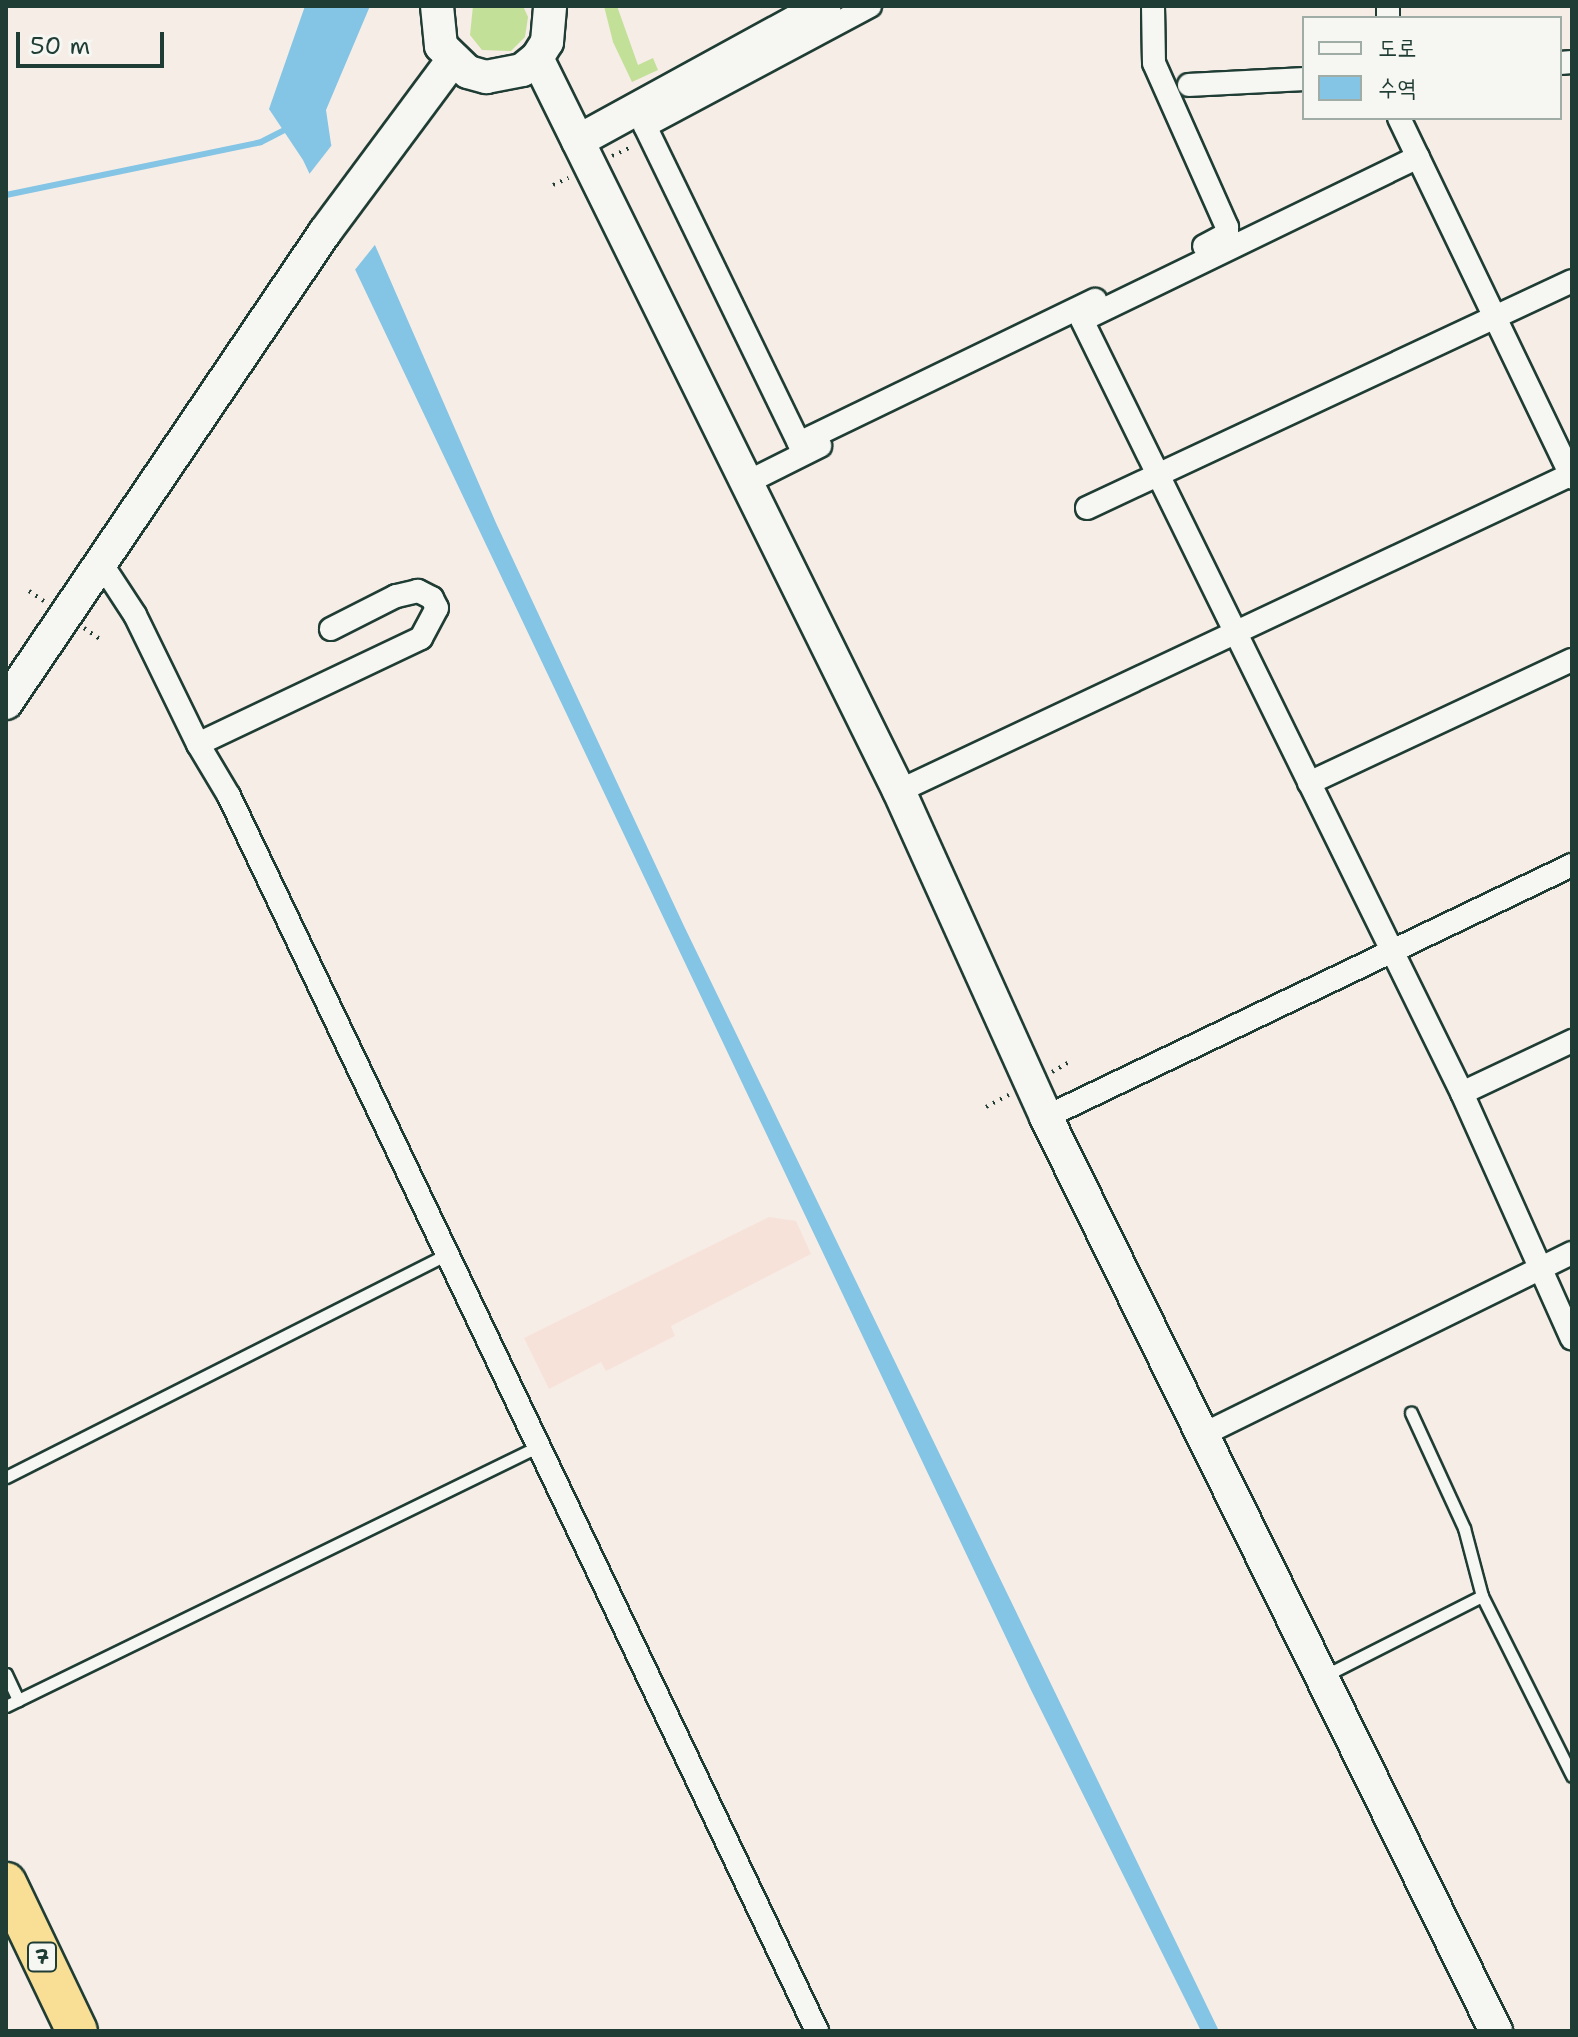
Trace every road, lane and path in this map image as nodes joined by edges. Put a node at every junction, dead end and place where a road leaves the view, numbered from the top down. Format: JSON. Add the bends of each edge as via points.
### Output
{"nodes":[{"id":1,"x":437,"y":6,"type":"edge"},
{"id":2,"x":550,"y":6,"type":"edge"},
{"id":3,"x":825,"y":6,"type":"edge"},
{"id":4,"x":870,"y":6,"type":"edge"},
{"id":5,"x":1153,"y":6,"type":"edge"},
{"id":6,"x":537,"y":58,"type":"junction"},
{"id":7,"x":452,"y":61,"type":"junction"},
{"id":8,"x":1302,"y":79,"type":"edge"},
{"id":9,"x":1189,"y":85,"type":"dead end"},
{"id":10,"x":1400,"y":120,"type":"edge"},
{"id":11,"x":578,"y":141,"type":"junction"},
{"id":12,"x":1418,"y":157,"type":"junction"},
{"id":13,"x":1572,"y":281,"type":"edge"},
{"id":14,"x":1496,"y":318,"type":"junction"},
{"id":15,"x":979,"y":367,"type":"dead end"},
{"id":16,"x":1571,"y":475,"type":"edge"},
{"id":17,"x":1155,"y":476,"type":"junction"},
{"id":18,"x":746,"y":483,"type":"junction"},
{"id":19,"x":1087,"y":508,"type":"dead end"},
{"id":20,"x":101,"y":563,"type":"junction"},
{"id":21,"x":331,"y":629,"type":"dead end"},
{"id":22,"x":1231,"y":632,"type":"junction"},
{"id":23,"x":1572,"y":660,"type":"edge"},
{"id":24,"x":6,"y":703,"type":"edge"},
{"id":25,"x":198,"y":744,"type":"junction"},
{"id":26,"x":1309,"y":783,"type":"junction"},
{"id":27,"x":899,"y":791,"type":"junction"},
{"id":28,"x":1572,"y":865,"type":"edge"},
{"id":29,"x":1392,"y":951,"type":"junction"},
{"id":30,"x":1572,"y":1041,"type":"edge"},
{"id":31,"x":1462,"y":1093,"type":"junction"},
{"id":32,"x":1046,"y":1117,"type":"junction"},
{"id":33,"x":1572,"y":1253,"type":"edge"},
{"id":34,"x":445,"y":1255,"type":"junction"},
{"id":35,"x":1541,"y":1268,"type":"junction"},
{"id":36,"x":1572,"y":1339,"type":"edge"},
{"id":37,"x":1411,"y":1413,"type":"dead end"},
{"id":38,"x":1202,"y":1435,"type":"junction"},
{"id":39,"x":537,"y":1447,"type":"junction"},
{"id":40,"x":6,"y":1477,"type":"edge"},
{"id":41,"x":1482,"y":1596,"type":"junction"},
{"id":42,"x":6,"y":1674,"type":"edge"},
{"id":43,"x":1322,"y":1677,"type":"junction"},
{"id":44,"x":18,"y":1700,"type":"junction"},
{"id":45,"x":6,"y":1706,"type":"edge"},
{"id":46,"x":1572,"y":1776,"type":"edge"},
{"id":47,"x":6,"y":1883,"type":"edge"},
{"id":48,"x":15,"y":1926,"type":"edge"},
{"id":49,"x":77,"y":2031,"type":"edge"},
{"id":50,"x":817,"y":2031,"type":"edge"},
{"id":51,"x":1496,"y":2031,"type":"edge"}],
"edges":[{"from":1,"to":7,"type":"street","via":[[436,28]]},
{"from":2,"to":6,"type":"street","via":[[547,42]]},
{"from":3,"to":11,"type":"street"},
{"from":4,"to":5,"type":"street","via":[[645,126],[799,443],[1227,234],[1154,63]]},
{"from":6,"to":7,"type":"street","via":[[513,73],[486,77]]},
{"from":6,"to":11,"type":"street"},
{"from":7,"to":20,"type":"street","via":[[325,232]]},
{"from":8,"to":9,"type":"street"},
{"from":10,"to":12,"type":"street"},
{"from":11,"to":18,"type":"street"},
{"from":12,"to":14,"type":"street"},
{"from":12,"to":17,"type":"street","via":[[1082,320]]},
{"from":13,"to":14,"type":"street"},
{"from":14,"to":16,"type":"street"},
{"from":14,"to":17,"type":"street"},
{"from":15,"to":18,"type":"street"},
{"from":16,"to":22,"type":"street"},
{"from":17,"to":19,"type":"street"},
{"from":17,"to":22,"type":"street"},
{"from":18,"to":27,"type":"street"},
{"from":20,"to":24,"type":"street"},
{"from":20,"to":25,"type":"street","via":[[135,615]]},
{"from":21,"to":25,"type":"street","via":[[396,596],[418,591],[432,598],[437,608],[421,638]]},
{"from":22,"to":26,"type":"street"},
{"from":22,"to":27,"type":"street"},
{"from":23,"to":26,"type":"street"},
{"from":25,"to":34,"type":"street","via":[[229,796]]},
{"from":26,"to":29,"type":"street"},
{"from":27,"to":32,"type":"street"},
{"from":28,"to":29,"type":"street"},
{"from":29,"to":31,"type":"street"},
{"from":29,"to":32,"type":"street"},
{"from":30,"to":31,"type":"street"},
{"from":31,"to":35,"type":"street"},
{"from":32,"to":38,"type":"street"},
{"from":33,"to":35,"type":"street"},
{"from":34,"to":39,"type":"street"},
{"from":34,"to":40,"type":"lane"},
{"from":35,"to":36,"type":"street"},
{"from":35,"to":38,"type":"street"},
{"from":37,"to":41,"type":"lane","via":[[1464,1528]]},
{"from":38,"to":43,"type":"street"},
{"from":39,"to":44,"type":"lane"},
{"from":39,"to":50,"type":"street"},
{"from":41,"to":43,"type":"lane"},
{"from":41,"to":46,"type":"lane"},
{"from":42,"to":44,"type":"lane"},
{"from":43,"to":51,"type":"street"},
{"from":44,"to":45,"type":"lane"},
{"from":47,"to":48,"type":"highway","number":"7"},
{"from":48,"to":49,"type":"highway","number":"7"}]}
